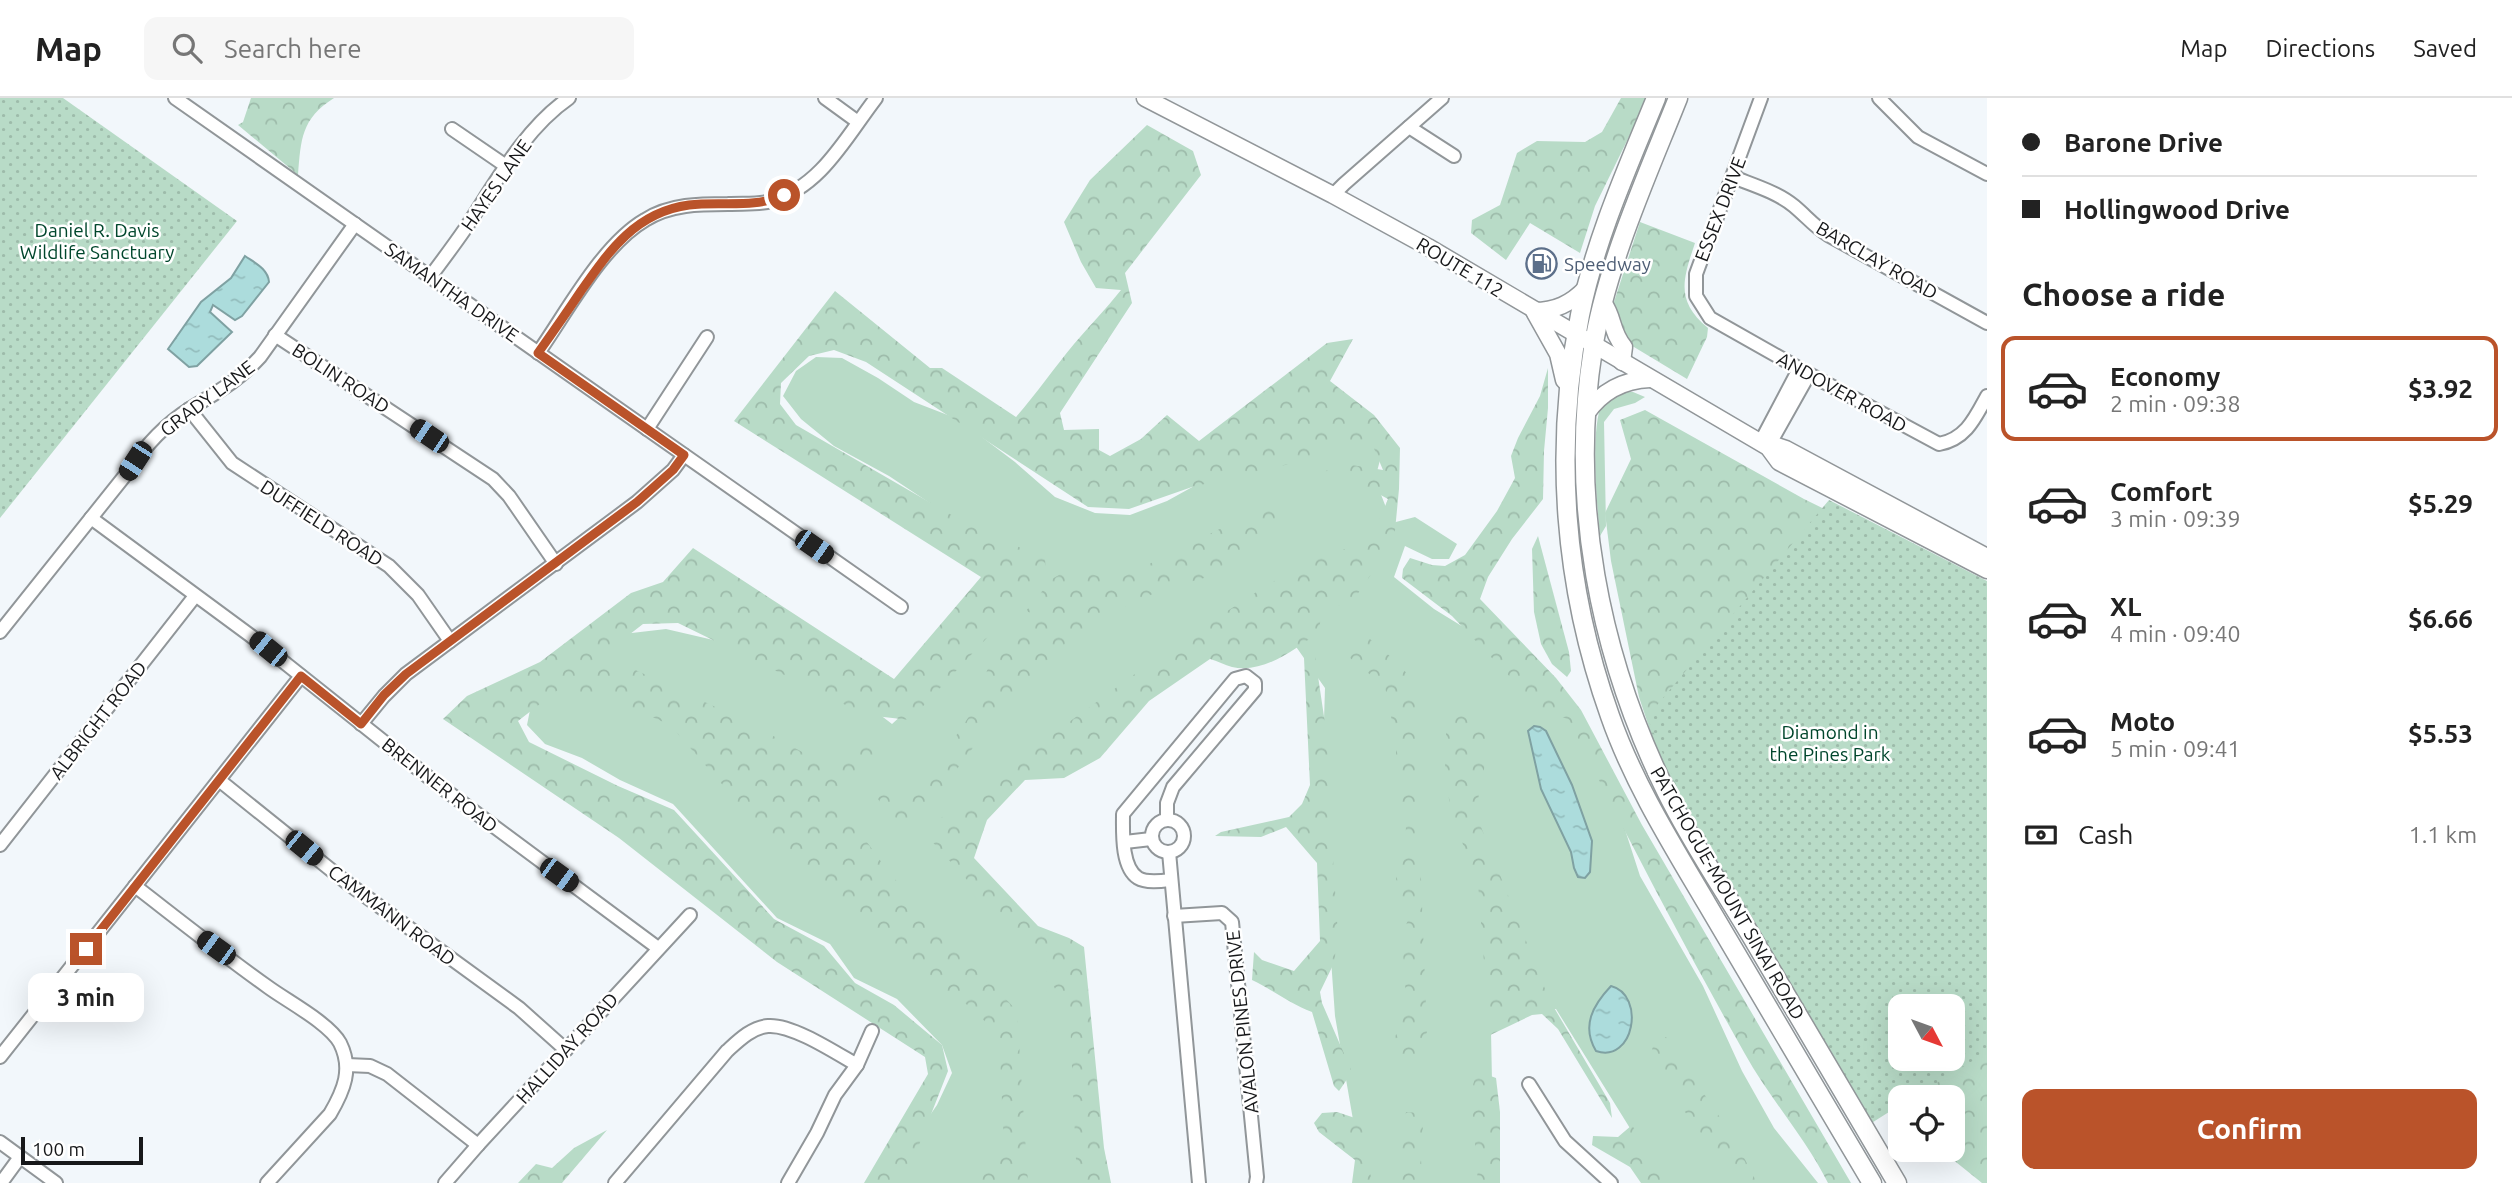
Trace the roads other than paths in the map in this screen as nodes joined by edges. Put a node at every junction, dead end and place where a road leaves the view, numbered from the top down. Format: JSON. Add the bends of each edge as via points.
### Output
{"nodes":[{"id":1,"x":175,"y":98,"type":"edge"},
{"id":2,"x":569,"y":98,"type":"edge"},
{"id":3,"x":825,"y":98,"type":"edge"},
{"id":4,"x":876,"y":98,"type":"edge"},
{"id":5,"x":1145,"y":98,"type":"edge"},
{"id":6,"x":1441,"y":98,"type":"edge"},
{"id":7,"x":1656,"y":98,"type":"edge"},
{"id":8,"x":1678,"y":98,"type":"edge"},
{"id":9,"x":1761,"y":98,"type":"edge"},
{"id":10,"x":1879,"y":98,"type":"edge"},
{"id":11,"x":858,"y":122,"type":"junction"},
{"id":12,"x":1409,"y":127,"type":"junction"},
{"id":13,"x":452,"y":129,"type":"dead end"},
{"id":14,"x":1454,"y":156,"type":"dead end"},
{"id":15,"x":506,"y":166,"type":"junction"},
{"id":16,"x":1987,"y":174,"type":"edge"},
{"id":17,"x":1733,"y":177,"type":"junction"},
{"id":18,"x":1333,"y":195,"type":"junction"},
{"id":19,"x":355,"y":224,"type":"junction"},
{"id":20,"x":430,"y":277,"type":"junction"},
{"id":21,"x":1586,"y":288,"type":"junction"},
{"id":22,"x":1604,"y":304,"type":"junction"},
{"id":23,"x":1534,"y":311,"type":"junction"},
{"id":24,"x":1710,"y":318,"type":"joint"},
{"id":25,"x":1987,"y":323,"type":"edge"},
{"id":26,"x":275,"y":335,"type":"junction"},
{"id":27,"x":1577,"y":336,"type":"junction"},
{"id":28,"x":707,"y":337,"type":"dead end"},
{"id":29,"x":1594,"y":346,"type":"junction"},
{"id":30,"x":538,"y":353,"type":"junction"},
{"id":31,"x":1622,"y":362,"type":"junction"},
{"id":32,"x":1804,"y":372,"type":"junction"},
{"id":33,"x":1650,"y":379,"type":"junction"},
{"id":34,"x":1569,"y":385,"type":"junction"},
{"id":35,"x":1987,"y":396,"type":"edge"},
{"id":36,"x":190,"y":409,"type":"junction"},
{"id":37,"x":1586,"y":414,"type":"junction"},
{"id":38,"x":647,"y":429,"type":"junction"},
{"id":39,"x":1764,"y":445,"type":"junction"},
{"id":40,"x":684,"y":455,"type":"junction"},
{"id":41,"x":91,"y":518,"type":"junction"},
{"id":42,"x":1987,"y":556,"type":"edge"},
{"id":43,"x":556,"y":564,"type":"junction"},
{"id":44,"x":1987,"y":570,"type":"edge"},
{"id":45,"x":195,"y":596,"type":"junction"},
{"id":46,"x":901,"y":607,"type":"dead end"},
{"id":47,"x":0,"y":632,"type":"edge"},
{"id":48,"x":450,"y":641,"type":"junction"},
{"id":49,"x":1619,"y":675,"type":"junction"},
{"id":50,"x":301,"y":676,"type":"junction"},
{"id":51,"x":1599,"y":682,"type":"junction"},
{"id":52,"x":1212,"y":706,"type":"junction"},
{"id":53,"x":1230,"y":721,"type":"junction"},
{"id":54,"x":361,"y":724,"type":"junction"},
{"id":55,"x":219,"y":780,"type":"junction"},
{"id":56,"x":1167,"y":819,"type":"junction"},
{"id":57,"x":1151,"y":839,"type":"junction"},
{"id":58,"x":1125,"y":842,"type":"junction"},
{"id":59,"x":0,"y":845,"type":"edge"},
{"id":60,"x":1169,"y":852,"type":"junction"},
{"id":61,"x":1171,"y":880,"type":"junction"},
{"id":62,"x":135,"y":886,"type":"junction"},
{"id":63,"x":690,"y":915,"type":"dead end"},
{"id":64,"x":1174,"y":916,"type":"junction"},
{"id":65,"x":658,"y":948,"type":"junction"},
{"id":66,"x":872,"y":1031,"type":"dead end"},
{"id":67,"x":566,"y":1050,"type":"junction"},
{"id":68,"x":0,"y":1057,"type":"edge"},
{"id":69,"x":347,"y":1065,"type":"junction"},
{"id":70,"x":857,"y":1065,"type":"junction"},
{"id":71,"x":1530,"y":1084,"type":"dead end"},
{"id":72,"x":0,"y":1142,"type":"edge"},
{"id":73,"x":478,"y":1145,"type":"junction"},
{"id":74,"x":20,"y":1157,"type":"junction"},
{"id":75,"x":1,"y":1183,"type":"edge"},
{"id":76,"x":56,"y":1183,"type":"edge"},
{"id":77,"x":267,"y":1183,"type":"edge"},
{"id":78,"x":445,"y":1183,"type":"edge"},
{"id":79,"x":615,"y":1183,"type":"edge"},
{"id":80,"x":788,"y":1183,"type":"edge"},
{"id":81,"x":1199,"y":1183,"type":"edge"},
{"id":82,"x":1255,"y":1183,"type":"edge"},
{"id":83,"x":1611,"y":1183,"type":"edge"},
{"id":84,"x":1872,"y":1183,"type":"edge"},
{"id":85,"x":1897,"y":1183,"type":"edge"}],
"edges":[{"from":1,"to":19,"type":"street","name":"SAMANTHA DRIVE"},
{"from":2,"to":15,"type":"street","name":"HAYES LANE"},
{"from":3,"to":11,"type":"street"},
{"from":4,"to":11,"type":"street"},
{"from":5,"to":18,"type":"main road","name":"ROUTE 112"},
{"from":6,"to":12,"type":"street"},
{"from":7,"to":21,"type":"highway","name":"PATCHOGUE-MOUNT SINAI ROAD","via":[[1610,212]]},
{"from":8,"to":22,"type":"highway","name":"PATCHOGUE-MOUNT SINAI ROAD","via":[[1631,218]]},
{"from":9,"to":17,"type":"street","name":"ESSEX DRIVE"},
{"from":10,"to":16,"type":"street","via":[[1918,137]]},
{"from":11,"to":30,"type":"street","via":[[819,174],[798,189],[771,201],[690,205],[645,219],[607,254]]},
{"from":12,"to":14,"type":"street"},
{"from":12,"to":18,"type":"street"},
{"from":13,"to":15,"type":"street"},
{"from":15,"to":20,"type":"street","name":"HAYES LANE"},
{"from":17,"to":24,"type":"street","name":"ESSEX DRIVE","via":[[1696,274],[1696,296]]},
{"from":17,"to":25,"type":"street","name":"BARCLAY ROAD","via":[[1780,196],[1828,235]]},
{"from":18,"to":23,"type":"main road","name":"ROUTE 112"},
{"from":19,"to":20,"type":"street","name":"SAMANTHA DRIVE"},
{"from":19,"to":26,"type":"street","name":"GRADY LANE"},
{"from":20,"to":30,"type":"street","name":"SAMANTHA DRIVE"},
{"from":21,"to":23,"type":"main road","via":[[1563,306]]},
{"from":21,"to":27,"type":"highway","name":"PATCHOGUE-MOUNT SINAI ROAD"},
{"from":22,"to":29,"type":"highway","name":"PATCHOGUE-MOUNT SINAI ROAD"},
{"from":22,"to":31,"type":"main road","via":[[1624,347]]},
{"from":23,"to":27,"type":"main road","name":"ROUTE 112"},
{"from":23,"to":34,"type":"main road"},
{"from":24,"to":32,"type":"street","name":"ANDOVER ROAD"},
{"from":26,"to":36,"type":"street","name":"GRADY LANE","via":[[246,372]]},
{"from":26,"to":43,"type":"street","name":"BOLIN ROAD","via":[[493,479]]},
{"from":27,"to":29,"type":"main road","name":"ROUTE 112"},
{"from":27,"to":34,"type":"highway","name":"PATCHOGUE-MOUNT SINAI ROAD"},
{"from":28,"to":38,"type":"street"},
{"from":29,"to":31,"type":"main road","name":"ROUTE 112"},
{"from":29,"to":37,"type":"highway","name":"PATCHOGUE-MOUNT SINAI ROAD"},
{"from":30,"to":38,"type":"street","name":"SAMANTHA DRIVE"},
{"from":31,"to":33,"type":"main road","name":"ROUTE 112"},
{"from":32,"to":35,"type":"street","name":"ANDOVER ROAD","via":[[1939,444],[1962,435]]},
{"from":32,"to":39,"type":"street"},
{"from":33,"to":37,"type":"main road","via":[[1614,388]]},
{"from":33,"to":39,"type":"main road","name":"ROUTE 112"},
{"from":34,"to":51,"type":"highway","name":"PATCHOGUE-MOUNT SINAI ROAD","via":[[1565,486],[1569,537],[1577,593]]},
{"from":36,"to":41,"type":"street","name":"GRADY LANE","via":[[142,450]]},
{"from":36,"to":48,"type":"street","name":"DUFFIELD ROAD","via":[[232,463],[408,583]]},
{"from":37,"to":49,"type":"highway","name":"PATCHOGUE-MOUNT SINAI ROAD","via":[[1593,566]]},
{"from":38,"to":40,"type":"street","name":"SAMANTHA DRIVE"},
{"from":39,"to":42,"type":"main road","name":"ROUTE 112","via":[[1786,449]]},
{"from":39,"to":44,"type":"main road","name":"ROUTE 112","via":[[1779,462]]},
{"from":40,"to":43,"type":"street","via":[[645,495]]},
{"from":40,"to":46,"type":"street","name":"SAMANTHA DRIVE"},
{"from":41,"to":45,"type":"street","name":"BRENNER ROAD"},
{"from":41,"to":47,"type":"street","name":"GRADY LANE"},
{"from":43,"to":48,"type":"street"},
{"from":45,"to":50,"type":"street","name":"BRENNER ROAD"},
{"from":45,"to":59,"type":"street","name":"ALBRIGHT ROAD"},
{"from":48,"to":54,"type":"street","via":[[406,674]]},
{"from":49,"to":51,"type":"highway"},
{"from":49,"to":85,"type":"highway","name":"PATCHOGUE-MOUNT SINAI ROAD","via":[[1667,794]]},
{"from":50,"to":54,"type":"street","name":"BRENNER ROAD"},
{"from":50,"to":55,"type":"street"},
{"from":51,"to":84,"type":"highway","name":"PATCHOGUE-MOUNT SINAI ROAD","via":[[1643,793]]},
{"from":52,"to":53,"type":"street"},
{"from":52,"to":53,"type":"street","via":[[1235,679],[1246,676],[1255,683],[1255,691]]},
{"from":52,"to":58,"type":"street","via":[[1123,814]]},
{"from":53,"to":56,"type":"street","via":[[1173,787]]},
{"from":54,"to":65,"type":"street","name":"BRENNER ROAD"},
{"from":55,"to":62,"type":"street"},
{"from":55,"to":67,"type":"street","name":"CAMMANN ROAD","via":[[346,882],[519,1008]]},
{"from":56,"to":57,"type":"street","via":[[1156,824]]},
{"from":56,"to":60,"type":"street","via":[[1178,823],[1184,836],[1178,849]]},
{"from":57,"to":58,"type":"street"},
{"from":57,"to":60,"type":"street"},
{"from":58,"to":61,"type":"street","via":[[1127,866],[1138,878]]},
{"from":60,"to":61,"type":"street"},
{"from":61,"to":64,"type":"street"},
{"from":62,"to":68,"type":"street"},
{"from":62,"to":69,"type":"street","via":[[327,1028],[339,1041]]},
{"from":63,"to":65,"type":"street","name":"HALLIDAY ROAD"},
{"from":64,"to":81,"type":"street"},
{"from":64,"to":82,"type":"street","name":"AVALON PINES DRIVE","via":[[1222,913],[1232,922],[1258,1177]]},
{"from":65,"to":67,"type":"street","name":"HALLIDAY ROAD"},
{"from":66,"to":70,"type":"street"},
{"from":67,"to":73,"type":"street","name":"HALLIDAY ROAD"},
{"from":69,"to":73,"type":"street","via":[[370,1066],[387,1074]]},
{"from":69,"to":77,"type":"street","via":[[342,1092],[330,1114]]},
{"from":70,"to":79,"type":"street","via":[[801,1034],[768,1026],[744,1035]]},
{"from":70,"to":80,"type":"street","via":[[835,1095]]},
{"from":71,"to":83,"type":"street","via":[[1565,1141]]},
{"from":72,"to":74,"type":"street"},
{"from":73,"to":78,"type":"street","name":"HALLIDAY ROAD"},
{"from":74,"to":75,"type":"street"},
{"from":74,"to":76,"type":"street"}]}
